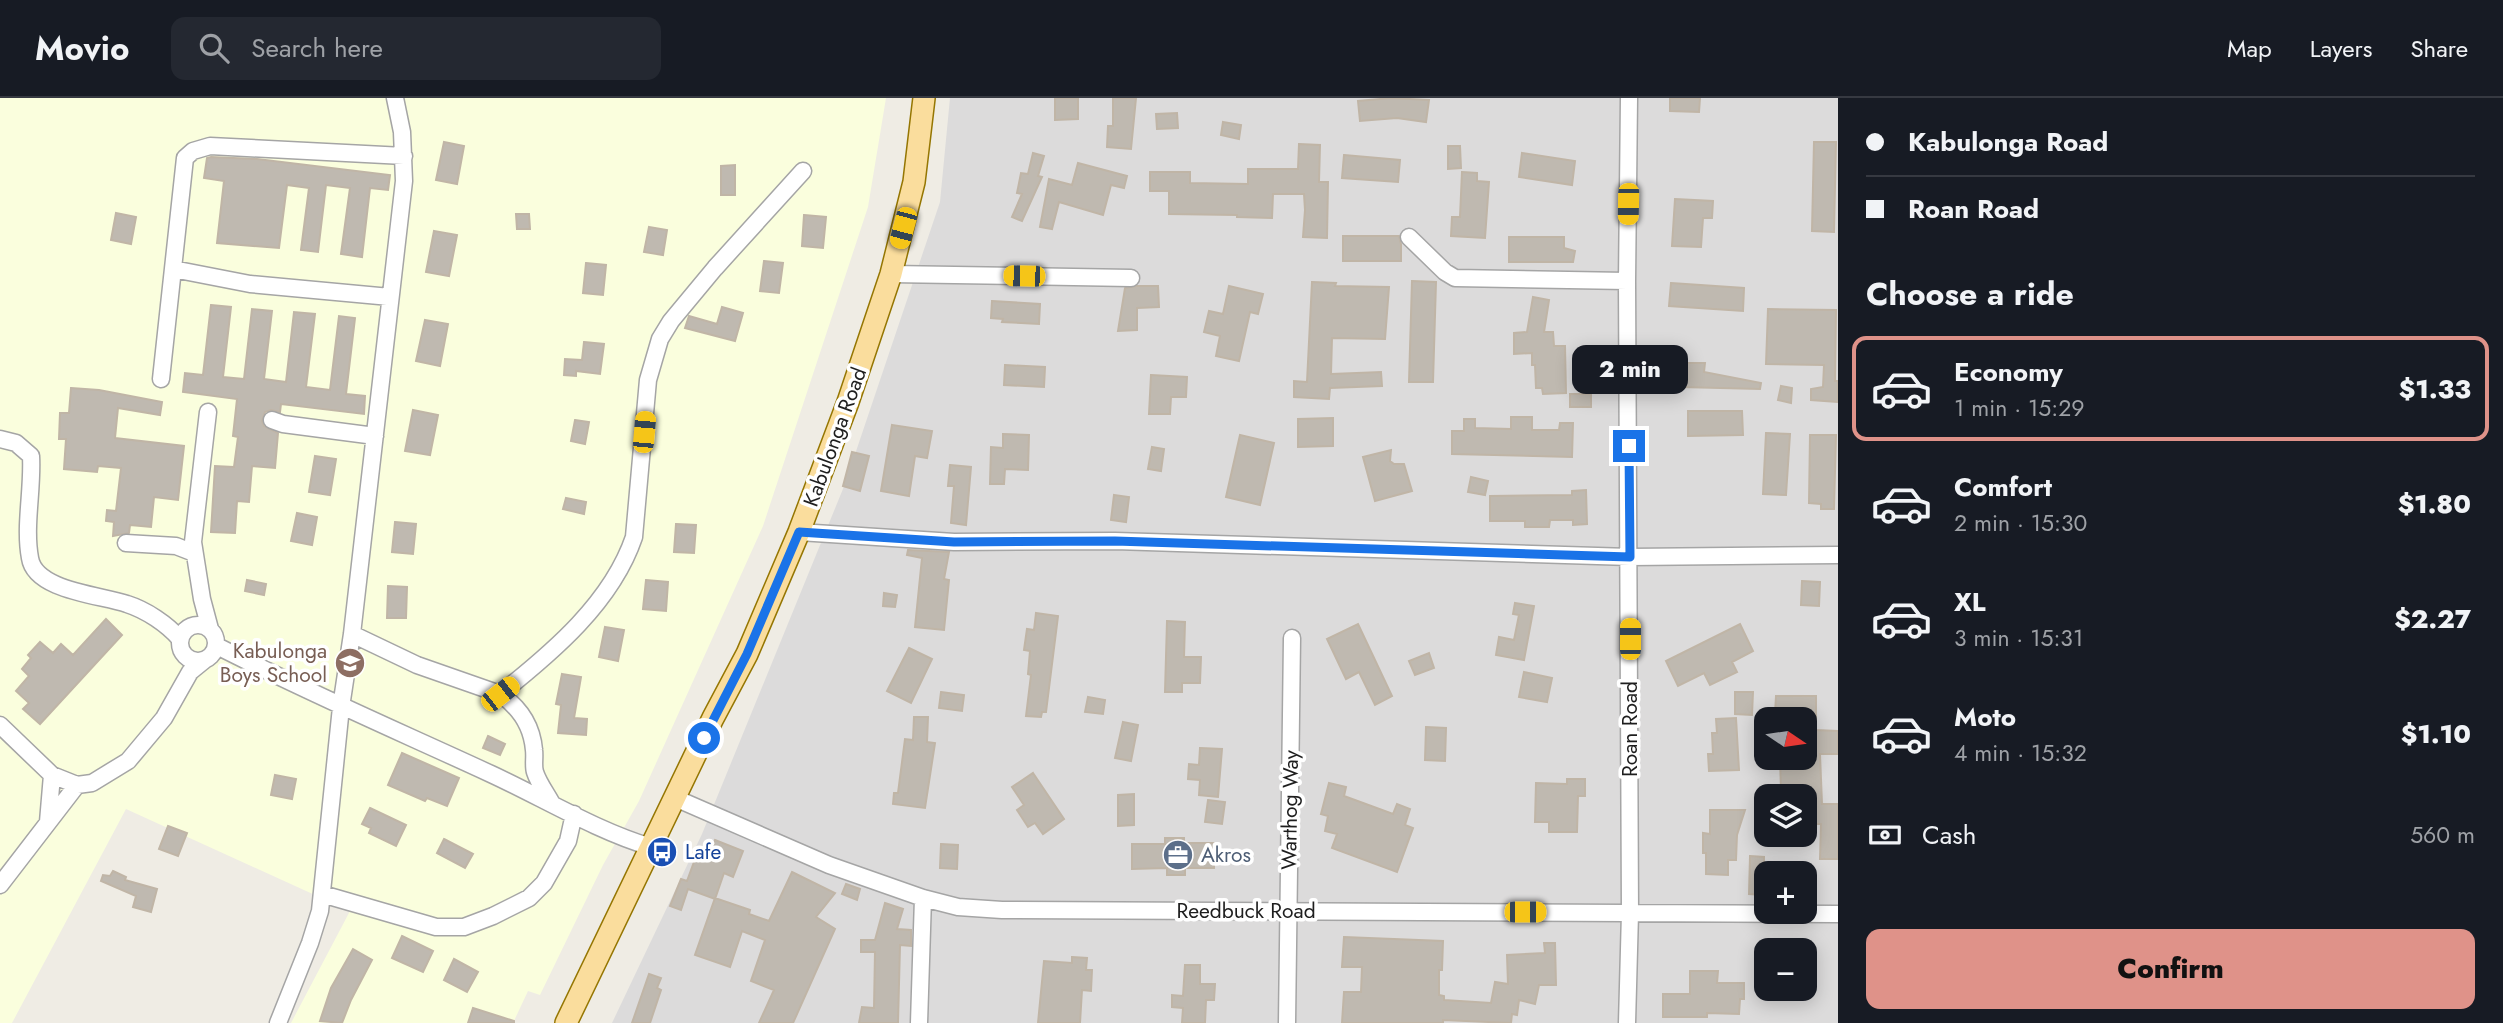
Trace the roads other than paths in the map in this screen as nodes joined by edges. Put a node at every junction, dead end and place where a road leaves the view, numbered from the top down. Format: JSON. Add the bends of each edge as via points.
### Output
{"nodes":[{"id":1,"x":395,"y":98,"type":"edge"},
{"id":2,"x":924,"y":98,"type":"edge"},
{"id":3,"x":1629,"y":98,"type":"edge"},
{"id":4,"x":404,"y":156,"type":"junction"},
{"id":5,"x":803,"y":171,"type":"dead end"},
{"id":6,"x":1409,"y":237,"type":"dead end"},
{"id":7,"x":173,"y":269,"type":"junction"},
{"id":8,"x":891,"y":274,"type":"junction"},
{"id":9,"x":1131,"y":278,"type":"dead end"},
{"id":10,"x":1627,"y":281,"type":"junction"},
{"id":11,"x":390,"y":297,"type":"junction"},
{"id":12,"x":161,"y":380,"type":"dead end"},
{"id":13,"x":208,"y":412,"type":"dead end"},
{"id":14,"x":272,"y":419,"type":"dead end"},
{"id":15,"x":374,"y":436,"type":"junction"},
{"id":16,"x":0,"y":439,"type":"edge"},
{"id":17,"x":799,"y":532,"type":"junction"},
{"id":18,"x":126,"y":543,"type":"dead end"},
{"id":19,"x":194,"y":553,"type":"junction"},
{"id":20,"x":1838,"y":555,"type":"edge"},
{"id":21,"x":1630,"y":557,"type":"junction"},
{"id":22,"x":202,"y":599,"type":"junction"},
{"id":23,"x":210,"y":629,"type":"junction"},
{"id":24,"x":182,"y":630,"type":"junction"},
{"id":25,"x":352,"y":635,"type":"junction"},
{"id":26,"x":1292,"y":638,"type":"dead end"},
{"id":27,"x":212,"y":653,"type":"junction"},
{"id":28,"x":188,"y":664,"type":"junction"},
{"id":29,"x":500,"y":694,"type":"junction"},
{"id":30,"x":341,"y":707,"type":"junction"},
{"id":31,"x":0,"y":725,"type":"edge"},
{"id":32,"x":52,"y":775,"type":"junction"},
{"id":33,"x":77,"y":785,"type":"junction"},
{"id":34,"x":675,"y":798,"type":"junction"},
{"id":35,"x":551,"y":802,"type":"junction"},
{"id":36,"x":574,"y":814,"type":"junction"},
{"id":37,"x":48,"y":822,"type":"junction"},
{"id":38,"x":651,"y":847,"type":"junction"},
{"id":39,"x":0,"y":885,"type":"edge"},
{"id":40,"x":322,"y":894,"type":"junction"},
{"id":41,"x":923,"y":898,"type":"junction"},
{"id":42,"x":1289,"y":911,"type":"junction"},
{"id":43,"x":1630,"y":913,"type":"junction"},
{"id":44,"x":1838,"y":914,"type":"edge"},
{"id":45,"x":278,"y":1023,"type":"edge"},
{"id":46,"x":566,"y":1023,"type":"edge"},
{"id":47,"x":919,"y":1023,"type":"edge"},
{"id":48,"x":1287,"y":1023,"type":"edge"},
{"id":49,"x":1627,"y":1023,"type":"edge"}],
"edges":[{"from":1,"to":4,"type":"street"},
{"from":2,"to":8,"type":"main road","name":"Kabulonga Road","via":[[914,182]]},
{"from":3,"to":10,"type":"street","name":"Roan Road"},
{"from":4,"to":7,"type":"street","via":[[210,146],[193,151],[185,158]]},
{"from":4,"to":11,"type":"street"},
{"from":5,"to":29,"type":"street","via":[[715,268],[660,339],[648,380],[634,537],[615,580],[582,620]]},
{"from":6,"to":10,"type":"street","via":[[1455,278]]},
{"from":7,"to":11,"type":"street","via":[[250,285]]},
{"from":7,"to":12,"type":"street"},
{"from":8,"to":9,"type":"street"},
{"from":8,"to":17,"type":"main road","name":"Kabulonga Road"},
{"from":10,"to":21,"type":"street","name":"Roan Road"},
{"from":11,"to":15,"type":"street"},
{"from":13,"to":19,"type":"street"},
{"from":14,"to":15,"type":"street"},
{"from":15,"to":25,"type":"street"},
{"from":16,"to":24,"type":"street","via":[[16,443],[31,456],[30,560],[38,575],[59,586],[129,604]]},
{"from":17,"to":21,"type":"street","via":[[954,542],[1115,541]]},
{"from":17,"to":34,"type":"main road","name":"Kabulonga Road","via":[[752,645]]},
{"from":18,"to":19,"type":"street","via":[[176,546]]},
{"from":19,"to":22,"type":"street"},
{"from":20,"to":21,"type":"street"},
{"from":21,"to":43,"type":"street","name":"Roan Road"},
{"from":22,"to":23,"type":"street"},
{"from":22,"to":24,"type":"street"},
{"from":23,"to":24,"type":"street","via":[[199,625]]},
{"from":23,"to":27,"type":"street","via":[[214,634]]},
{"from":24,"to":28,"type":"street","via":[[182,651]]},
{"from":25,"to":29,"type":"street","via":[[417,665]]},
{"from":25,"to":30,"type":"street"},
{"from":26,"to":42,"type":"street","name":"Warthog Way"},
{"from":27,"to":28,"type":"street"},
{"from":27,"to":30,"type":"street"},
{"from":28,"to":33,"type":"street","via":[[164,718],[128,761],[92,783]]},
{"from":29,"to":35,"type":"street","via":[[521,712],[534,742],[534,770]]},
{"from":30,"to":35,"type":"street"},
{"from":30,"to":40,"type":"street"},
{"from":31,"to":32,"type":"street"},
{"from":32,"to":33,"type":"street"},
{"from":32,"to":37,"type":"street"},
{"from":33,"to":37,"type":"street"},
{"from":34,"to":38,"type":"main road","name":"Kabulonga Road"},
{"from":34,"to":41,"type":"street","name":"Reedbuck Road","via":[[829,865]]},
{"from":35,"to":36,"type":"street"},
{"from":36,"to":38,"type":"street"},
{"from":36,"to":40,"type":"street","via":[[568,841],[544,883],[529,898],[464,927],[436,927]]},
{"from":37,"to":39,"type":"street"},
{"from":38,"to":46,"type":"main road","name":"Kabulonga Road"},
{"from":40,"to":45,"type":"street","via":[[310,943]]},
{"from":41,"to":42,"type":"street","name":"Reedbuck Road","via":[[1002,910]]},
{"from":41,"to":47,"type":"street"},
{"from":42,"to":43,"type":"street","name":"Reedbuck Road"},
{"from":42,"to":48,"type":"street","name":"Warthog Way"},
{"from":43,"to":44,"type":"street","name":"Reedbuck Road"},
{"from":43,"to":49,"type":"street","name":"Roan Road"}]}
